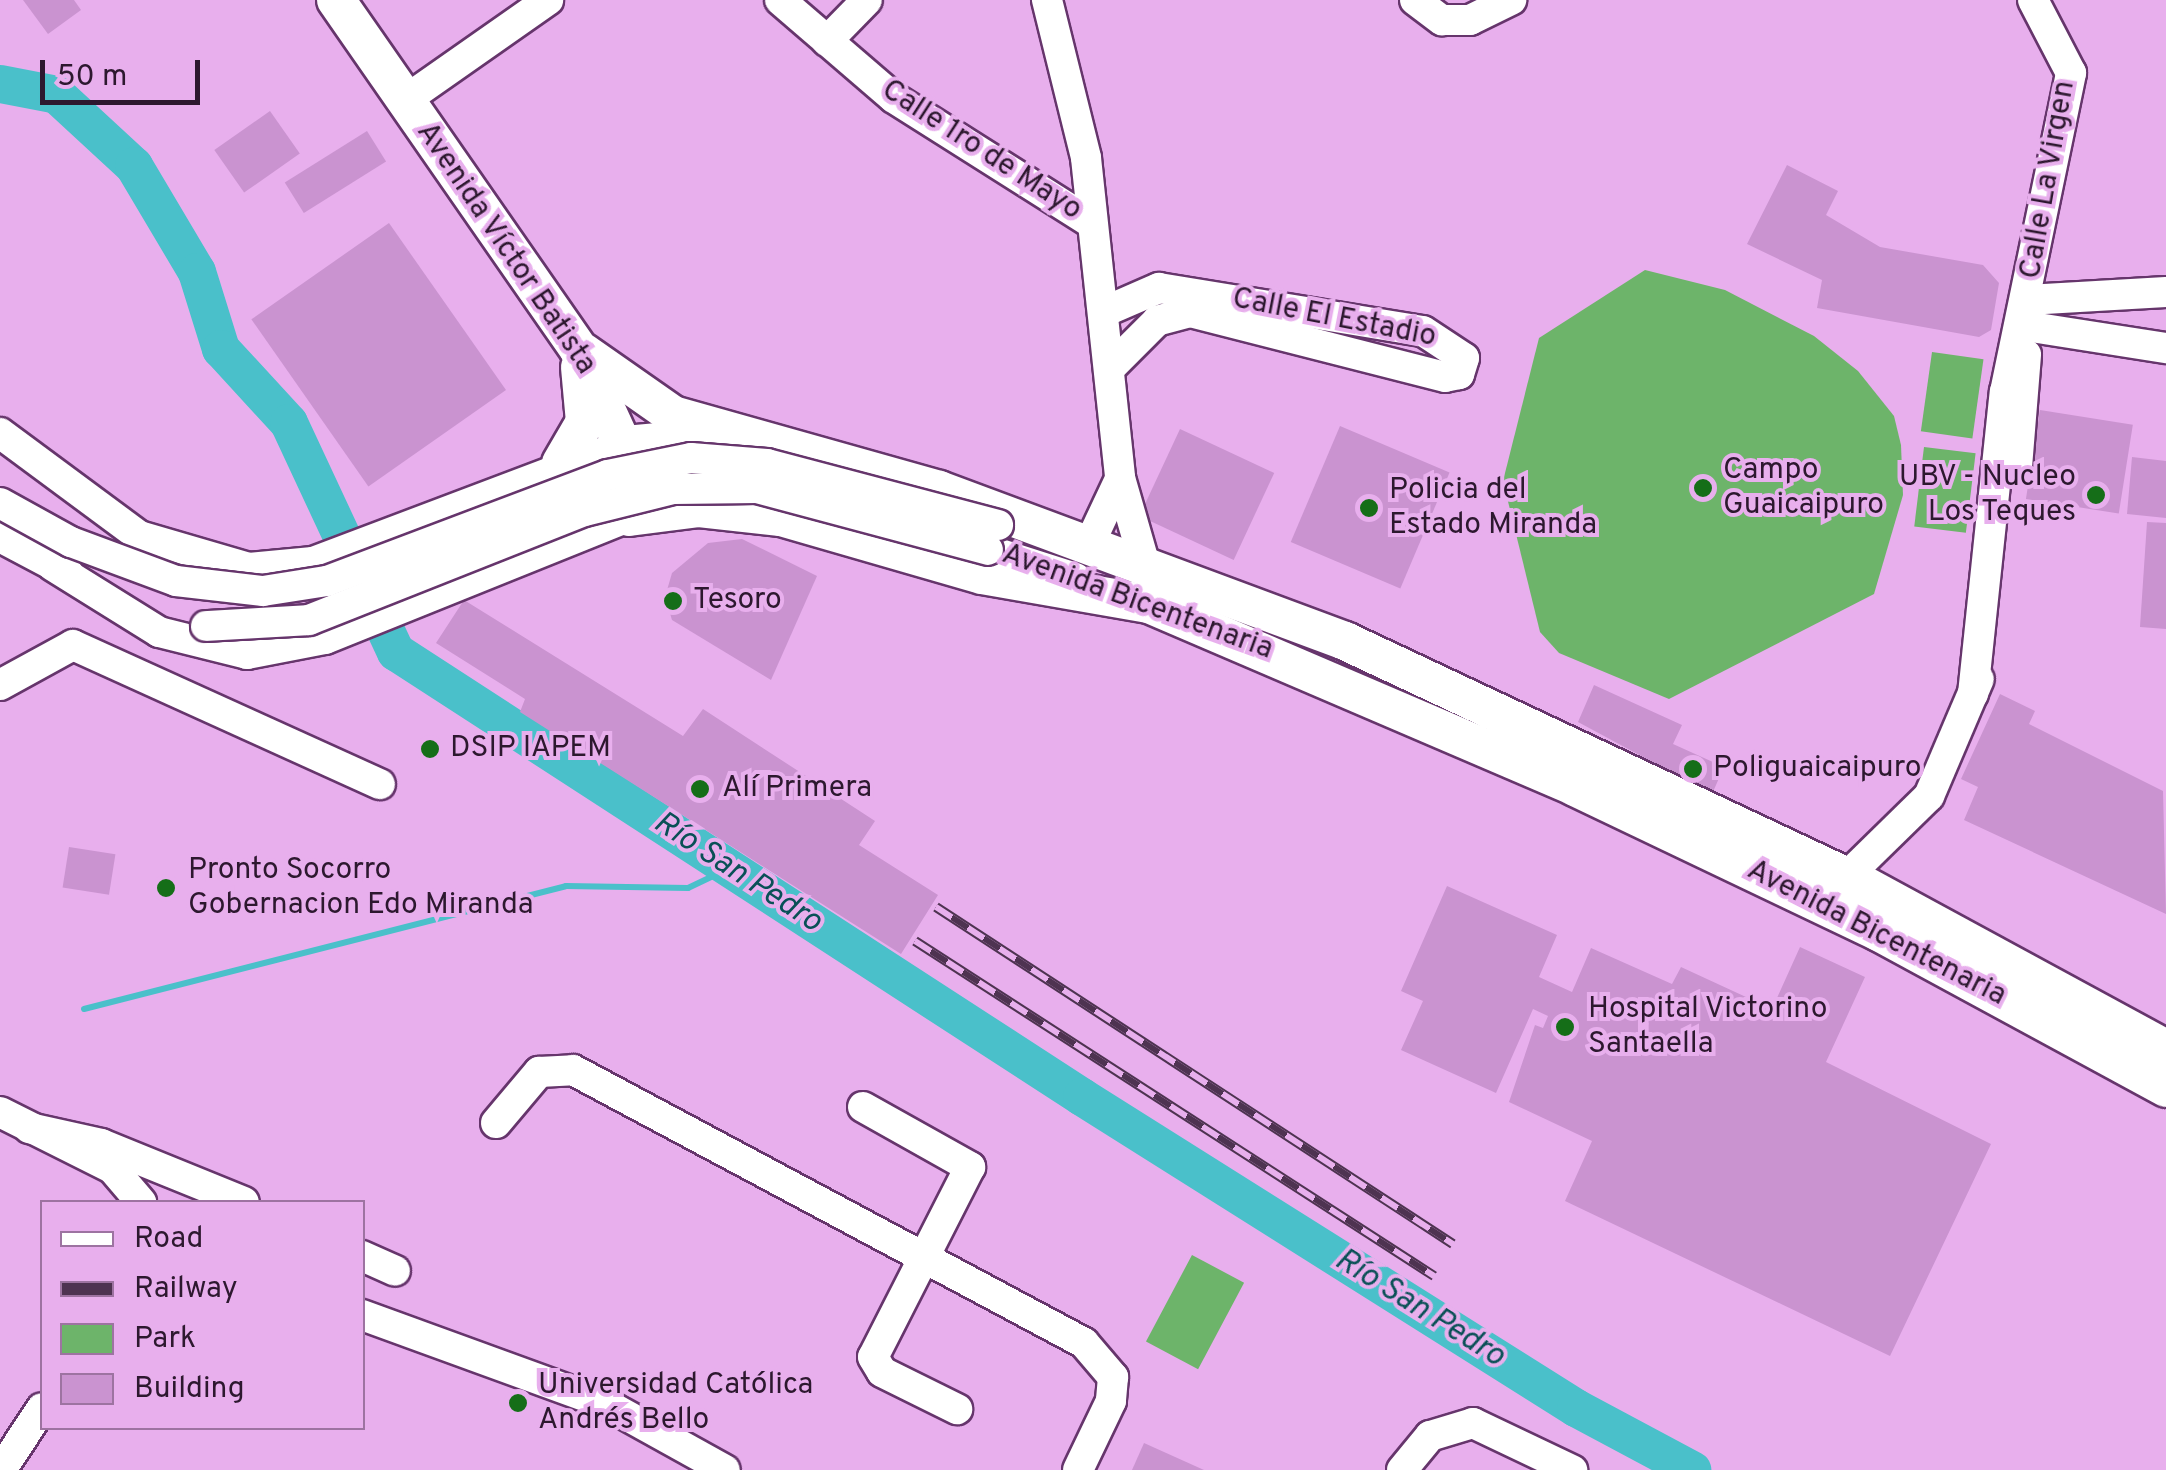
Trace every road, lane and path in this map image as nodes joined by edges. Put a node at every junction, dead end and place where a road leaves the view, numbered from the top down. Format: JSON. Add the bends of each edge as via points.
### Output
{"nodes":[{"id":1,"x":336,"y":0,"type":"edge"},
{"id":2,"x":548,"y":0,"type":"edge"},
{"id":3,"x":780,"y":0,"type":"edge"},
{"id":4,"x":868,"y":0,"type":"edge"},
{"id":5,"x":1047,"y":0,"type":"edge"},
{"id":6,"x":1415,"y":0,"type":"edge"},
{"id":7,"x":1511,"y":0,"type":"edge"},
{"id":8,"x":2033,"y":0,"type":"edge"},
{"id":9,"x":828,"y":41,"type":"junction"},
{"id":10,"x":404,"y":101,"type":"junction"},
{"id":11,"x":1092,"y":223,"type":"junction"},
{"id":12,"x":2166,"y":292,"type":"edge"},
{"id":13,"x":1106,"y":311,"type":"junction"},
{"id":14,"x":2025,"y":312,"type":"junction"},
{"id":15,"x":2166,"y":348,"type":"edge"},
{"id":16,"x":579,"y":350,"type":"junction"},
{"id":17,"x":1110,"y":368,"type":"junction"},
{"id":18,"x":0,"y":434,"type":"edge"},
{"id":19,"x":731,"y":434,"type":"junction"},
{"id":20,"x":622,"y":444,"type":"junction"},
{"id":21,"x":561,"y":464,"type":"junction"},
{"id":22,"x":1120,"y":478,"type":"junction"},
{"id":23,"x":0,"y":502,"type":"edge"},
{"id":24,"x":629,"y":516,"type":"junction"},
{"id":25,"x":0,"y":537,"type":"edge"},
{"id":26,"x":993,"y":537,"type":"junction"},
{"id":27,"x":1085,"y":546,"type":"junction"},
{"id":28,"x":1146,"y":565,"type":"junction"},
{"id":29,"x":53,"y":566,"type":"junction"},
{"id":30,"x":1149,"y":604,"type":"junction"},
{"id":31,"x":0,"y":685,"type":"edge"},
{"id":32,"x":380,"y":784,"type":"dead end"},
{"id":33,"x":1833,"y":890,"type":"junction"},
{"id":34,"x":2166,"y":1049,"type":"edge"},
{"id":35,"x":2166,"y":1088,"type":"edge"},
{"id":36,"x":0,"y":1090,"type":"edge"},
{"id":37,"x":862,"y":1106,"type":"dead end"},
{"id":38,"x":16,"y":1121,"type":"edge"},
{"id":39,"x":496,"y":1123,"type":"dead end"},
{"id":40,"x":140,"y":1200,"type":"edge"},
{"id":41,"x":239,"y":1200,"type":"edge"},
{"id":42,"x":365,"y":1257,"type":"edge"},
{"id":43,"x":926,"y":1258,"type":"junction"},
{"id":44,"x":395,"y":1271,"type":"dead end"},
{"id":45,"x":365,"y":1316,"type":"edge"},
{"id":46,"x":956,"y":1409,"type":"dead end"},
{"id":47,"x":40,"y":1411,"type":"edge"},
{"id":48,"x":1526,"y":1460,"type":"edge"},
{"id":49,"x":1,"y":1470,"type":"edge"},
{"id":50,"x":725,"y":1470,"type":"edge"},
{"id":51,"x":1078,"y":1470,"type":"edge"},
{"id":52,"x":1402,"y":1470,"type":"edge"},
{"id":53,"x":1572,"y":1470,"type":"edge"}],
"edges":[{"from":1,"to":10,"type":"main road","name":"Avenida Víctor Batista"},
{"from":2,"to":10,"type":"street"},
{"from":3,"to":9,"type":"street","name":"Calle 1ro de Mayo"},
{"from":4,"to":9,"type":"street"},
{"from":5,"to":11,"type":"street"},
{"from":6,"to":7,"type":"street","via":[[1442,20],[1470,20]]},
{"from":8,"to":14,"type":"street","name":"Calle La Virgen","via":[[2071,72]]},
{"from":9,"to":11,"type":"street","name":"Calle 1ro de Mayo","via":[[894,98]]},
{"from":10,"to":16,"type":"main road","name":"Avenida Víctor Batista"},
{"from":11,"to":13,"type":"street"},
{"from":12,"to":14,"type":"street"},
{"from":13,"to":17,"type":"street"},
{"from":13,"to":17,"type":"street","name":"Calle El Estadio","via":[[1159,288],[1423,331],[1464,358],[1459,374],[1445,376],[1190,312],[1157,321]]},
{"from":14,"to":15,"type":"street"},
{"from":14,"to":33,"type":"street","name":"Calle La Virgen","via":[[1993,567],[1993,642],[1929,796],[1904,829]]},
{"from":16,"to":19,"type":"main road","via":[[673,415]]},
{"from":16,"to":20,"type":"main road","name":"Avenida Víctor Batista"},
{"from":16,"to":21,"type":"main road","via":[[585,422]]},
{"from":17,"to":22,"type":"street"},
{"from":18,"to":21,"type":"street","via":[[139,536],[249,568],[313,562]]},
{"from":19,"to":20,"type":"street"},
{"from":19,"to":27,"type":"main road","via":[[939,490]]},
{"from":20,"to":21,"type":"street"},
{"from":20,"to":24,"type":"main road","name":"Avenida Víctor Batista"},
{"from":22,"to":27,"type":"street"},
{"from":22,"to":28,"type":"street"},
{"from":23,"to":26,"type":"street","name":"Avenida Bicentenaria","bridge":true,"via":[[71,542],[176,580],[263,591],[327,581],[608,475],[690,458],[767,464]]},
{"from":24,"to":29,"type":"street","via":[[325,639],[247,654],[159,632]]},
{"from":24,"to":30,"type":"main road","via":[[700,508],[764,514],[982,575]]},
{"from":25,"to":29,"type":"street"},
{"from":26,"to":27,"type":"street","name":"Avenida Bicentenaria"},
{"from":26,"to":29,"type":"street","name":"Avenida Bicentenaria","bridge":true,"via":[[757,488],[673,489],[586,511],[309,620],[206,626],[155,614]]},
{"from":26,"to":30,"type":"street","name":"Avenida Bicentenaria"},
{"from":27,"to":28,"type":"main road","name":"Avenida Bicentenaria"},
{"from":28,"to":33,"type":"main road","name":"Avenida Bicentenaria","via":[[1345,642]]},
{"from":30,"to":33,"type":"main road","name":"Avenida Bicentenaria"},
{"from":31,"to":32,"type":"street","via":[[73,645]]},
{"from":33,"to":34,"type":"main road","name":"Avenida Bicentenaria"},
{"from":33,"to":35,"type":"main road","name":"Avenida Bicentenaria"},
{"from":36,"to":38,"type":"street"},
{"from":37,"to":43,"type":"street","via":[[970,1167]]},
{"from":38,"to":40,"type":"street","via":[[112,1168]]},
{"from":38,"to":41,"type":"street","via":[[101,1144]]},
{"from":39,"to":43,"type":"street","via":[[539,1072],[574,1070]]},
{"from":42,"to":44,"type":"street"},
{"from":43,"to":46,"type":"street","via":[[874,1366]]},
{"from":43,"to":51,"type":"street","via":[[1100,1358],[1112,1377],[1111,1401]]},
{"from":45,"to":50,"type":"street","via":[[604,1403]]},
{"from":47,"to":49,"type":"street"},
{"from":48,"to":52,"type":"street","via":[[1473,1423],[1430,1436]]},
{"from":48,"to":53,"type":"street"}]}
